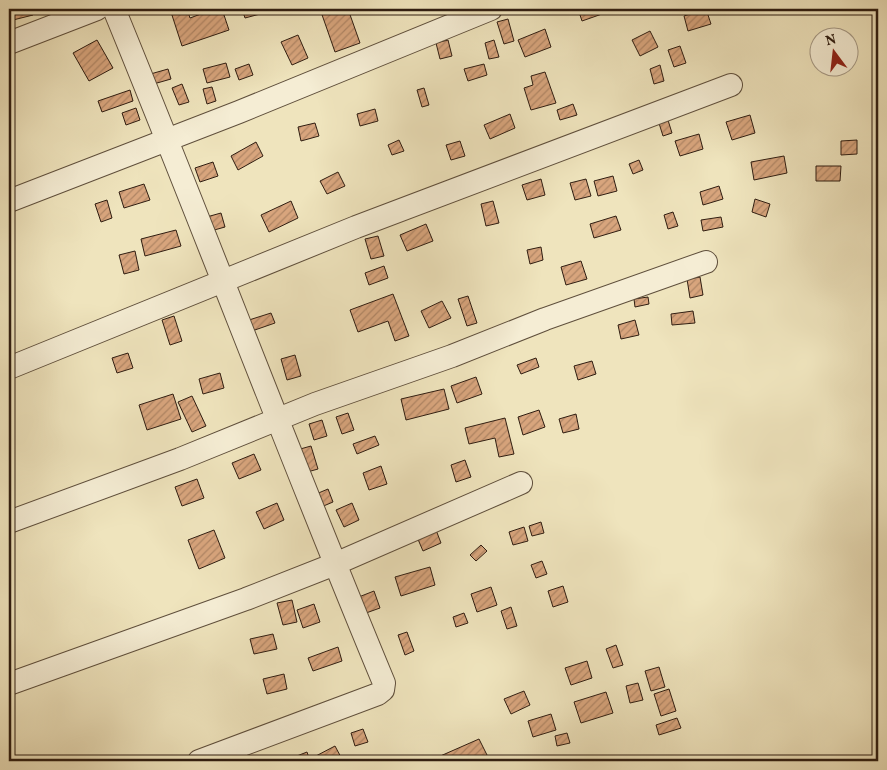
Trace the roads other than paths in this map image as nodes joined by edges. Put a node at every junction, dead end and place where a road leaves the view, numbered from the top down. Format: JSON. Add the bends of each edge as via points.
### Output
{"nodes":[{"id":1,"x":97,"y":9,"type":"edge"},
{"id":2,"x":114,"y":9,"type":"edge"},
{"id":3,"x":492,"y":9,"type":"edge"},
{"id":4,"x":9,"y":43,"type":"edge"},
{"id":5,"x":731,"y":85,"type":"dead end"},
{"id":6,"x":167,"y":139,"type":"junction"},
{"id":7,"x":9,"y":200,"type":"edge"},
{"id":8,"x":706,"y":262,"type":"dead end"},
{"id":9,"x":223,"y":279,"type":"junction"},
{"id":10,"x":9,"y":368,"type":"edge"},
{"id":11,"x":276,"y":419,"type":"junction"},
{"id":12,"x":521,"y":483,"type":"dead end"},
{"id":13,"x":9,"y":522,"type":"edge"},
{"id":14,"x":335,"y":564,"type":"junction"},
{"id":15,"x":9,"y":684,"type":"edge"},
{"id":16,"x":199,"y":761,"type":"edge"}],
"edges":[{"from":1,"to":4,"type":"street"},
{"from":2,"to":6,"type":"street"},
{"from":3,"to":6,"type":"street"},
{"from":5,"to":9,"type":"street"},
{"from":6,"to":7,"type":"street"},
{"from":6,"to":9,"type":"street"},
{"from":8,"to":11,"type":"street"},
{"from":9,"to":10,"type":"street"},
{"from":9,"to":11,"type":"street"},
{"from":11,"to":13,"type":"street","via":[[180,459]]},
{"from":11,"to":14,"type":"street"},
{"from":12,"to":14,"type":"street"},
{"from":14,"to":15,"type":"street"},
{"from":14,"to":16,"type":"street","via":[[384,683],[384,690]]}]}
